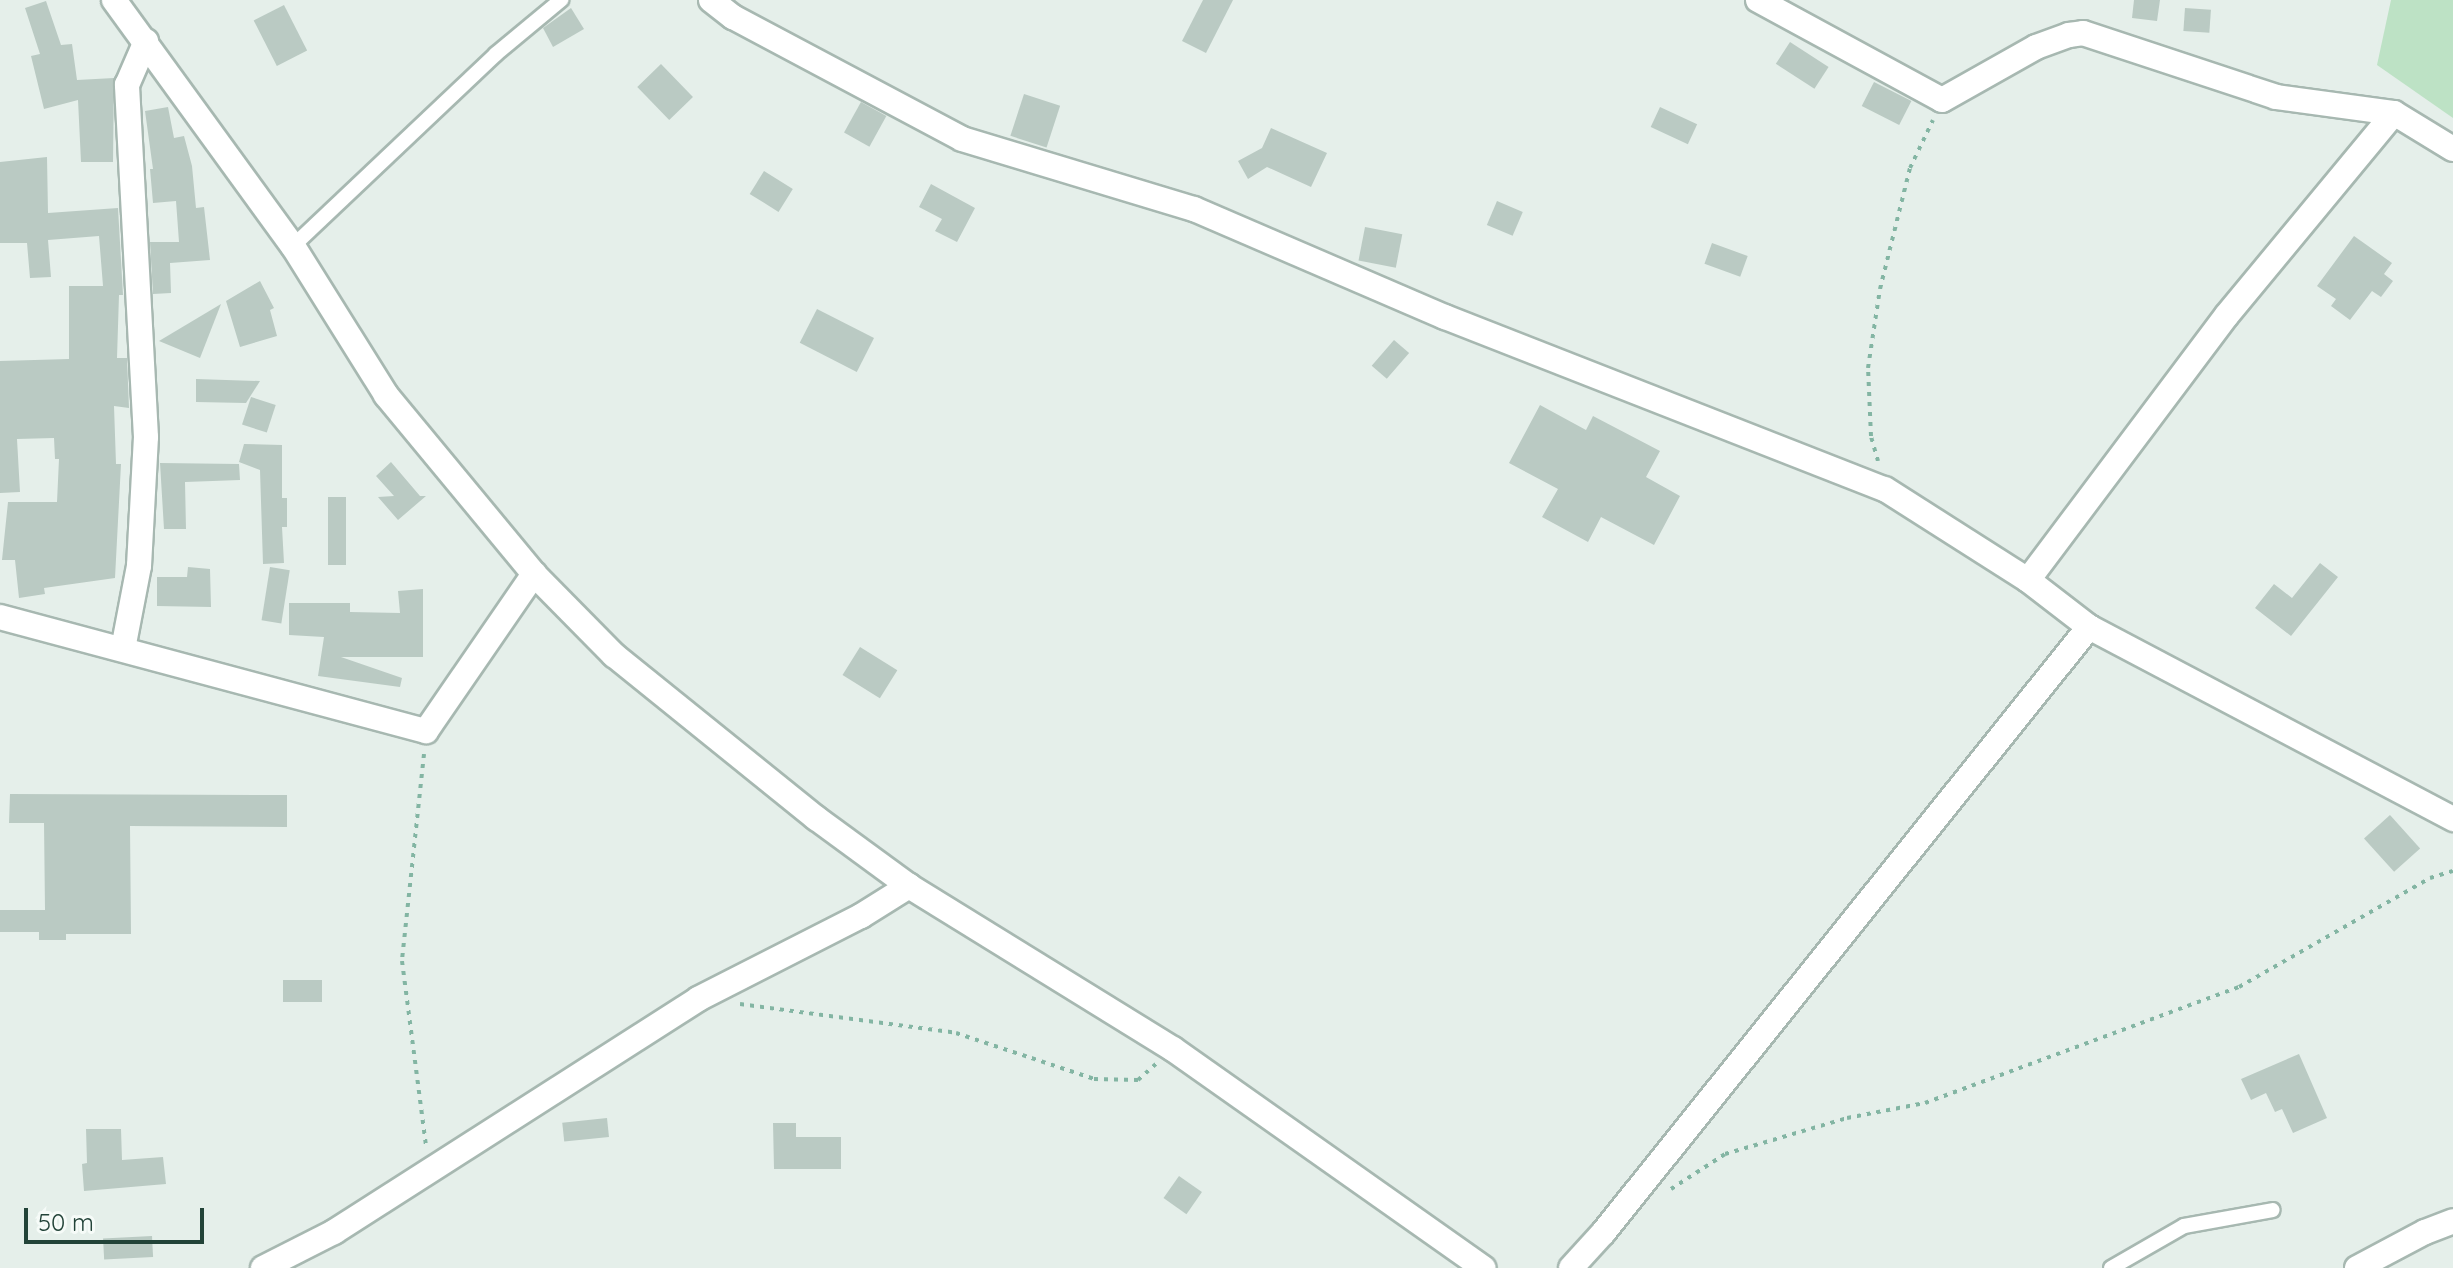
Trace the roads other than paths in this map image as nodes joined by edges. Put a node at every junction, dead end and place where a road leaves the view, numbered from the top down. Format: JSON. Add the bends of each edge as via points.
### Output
{"nodes":[{"id":1,"x":561,"y":0,"type":"edge"},
{"id":2,"x":711,"y":0,"type":"edge"},
{"id":3,"x":1758,"y":0,"type":"edge"},
{"id":4,"x":121,"y":2,"type":"edge"},
{"id":5,"x":146,"y":41,"type":"junction"},
{"id":6,"x":2394,"y":113,"type":"junction"},
{"id":7,"x":2453,"y":149,"type":"edge"},
{"id":8,"x":293,"y":246,"type":"junction"},
{"id":9,"x":534,"y":574,"type":"junction"},
{"id":10,"x":2028,"y":580,"type":"junction"},
{"id":11,"x":0,"y":617,"type":"edge"},
{"id":12,"x":2089,"y":627,"type":"junction"},
{"id":13,"x":123,"y":649,"type":"junction"},
{"id":14,"x":2453,"y":819,"type":"edge"},
{"id":15,"x":909,"y":886,"type":"junction"},
{"id":16,"x":2273,"y":1210,"type":"dead end"},
{"id":17,"x":2453,"y":1221,"type":"edge"},
{"id":18,"x":263,"y":1268,"type":"edge"},
{"id":19,"x":1484,"y":1268,"type":"edge"},
{"id":20,"x":1571,"y":1268,"type":"edge"},
{"id":21,"x":2111,"y":1268,"type":"edge"},
{"id":22,"x":2357,"y":1268,"type":"edge"}],
"edges":[{"from":1,"to":8,"type":"lane","via":[[496,54]]},
{"from":2,"to":10,"type":"street","via":[[733,17],[962,139],[1194,209],[1445,317],[1885,489]]},
{"from":3,"to":6,"type":"street","via":[[1942,100],[2036,47],[2083,33],[2276,97]]},
{"from":4,"to":5,"type":"street"},
{"from":5,"to":8,"type":"street"},
{"from":5,"to":13,"type":"street","via":[[127,85],[146,437],[139,566]]},
{"from":6,"to":7,"type":"street"},
{"from":6,"to":10,"type":"street","via":[[2218,327]]},
{"from":8,"to":9,"type":"street","via":[[386,395]]},
{"from":9,"to":13,"type":"street","via":[[426,731]]},
{"from":9,"to":15,"type":"street","via":[[614,655]]},
{"from":10,"to":12,"type":"street"},
{"from":11,"to":13,"type":"street"},
{"from":12,"to":14,"type":"street"},
{"from":12,"to":20,"type":"street"},
{"from":15,"to":18,"type":"street","via":[[698,999],[334,1232]]},
{"from":15,"to":19,"type":"street","via":[[1173,1049]]},
{"from":16,"to":21,"type":"lane","via":[[2184,1226]]},
{"from":17,"to":22,"type":"street"}]}
